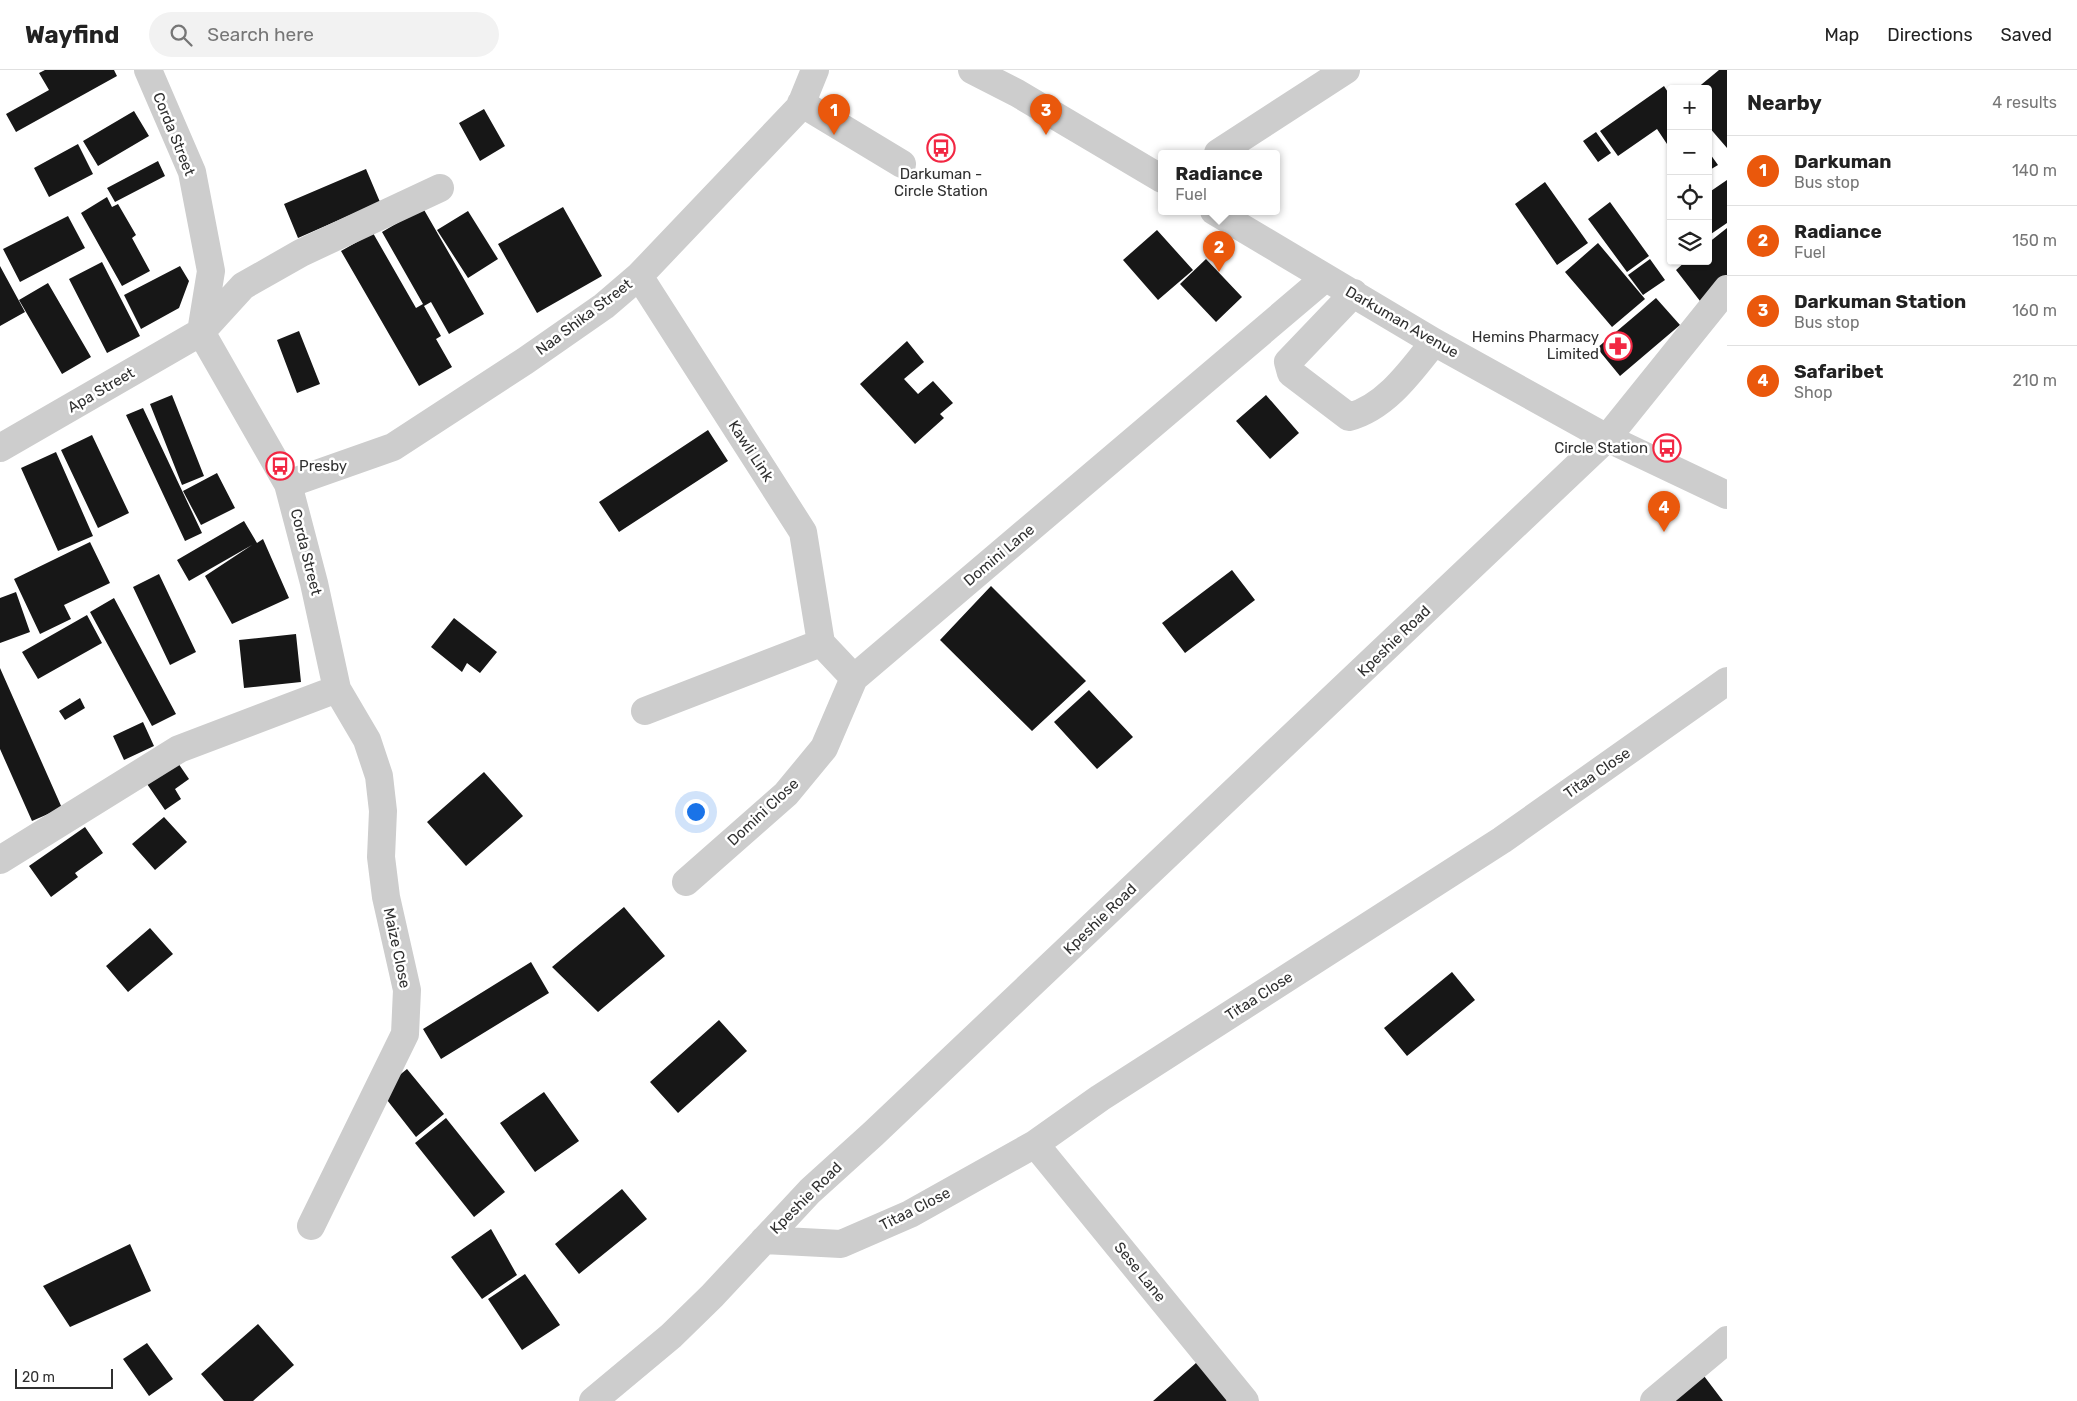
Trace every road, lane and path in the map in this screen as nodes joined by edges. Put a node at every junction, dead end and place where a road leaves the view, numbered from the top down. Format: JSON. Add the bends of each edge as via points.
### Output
{"nodes":[{"id":1,"x":148,"y":70,"type":"edge"},
{"id":2,"x":815,"y":70,"type":"edge"},
{"id":3,"x":972,"y":70,"type":"edge"},
{"id":4,"x":1346,"y":70,"type":"edge"},
{"id":5,"x":801,"y":103,"type":"junction"},
{"id":6,"x":1223,"y":150,"type":"edge"},
{"id":7,"x":902,"y":164,"type":"dead end"},
{"id":8,"x":1158,"y":177,"type":"edge"},
{"id":9,"x":440,"y":188,"type":"dead end"},
{"id":10,"x":1221,"y":215,"type":"edge"},
{"id":11,"x":639,"y":276,"type":"junction"},
{"id":12,"x":1325,"y":278,"type":"junction"},
{"id":13,"x":1727,"y":289,"type":"edge"},
{"id":14,"x":1354,"y":293,"type":"junction"},
{"id":15,"x":201,"y":332,"type":"junction"},
{"id":16,"x":1434,"y":342,"type":"junction"},
{"id":17,"x":1608,"y":438,"type":"junction"},
{"id":18,"x":0,"y":448,"type":"edge"},
{"id":19,"x":288,"y":484,"type":"junction"},
{"id":20,"x":1727,"y":495,"type":"edge"},
{"id":21,"x":821,"y":643,"type":"junction"},
{"id":22,"x":854,"y":678,"type":"junction"},
{"id":23,"x":337,"y":689,"type":"junction"},
{"id":24,"x":1724,"y":690,"type":"edge"},
{"id":25,"x":645,"y":711,"type":"dead end"},
{"id":26,"x":0,"y":860,"type":"edge"},
{"id":27,"x":686,"y":882,"type":"dead end"},
{"id":28,"x":1036,"y":1144,"type":"junction"},
{"id":29,"x":311,"y":1226,"type":"dead end"},
{"id":30,"x":764,"y":1240,"type":"junction"},
{"id":31,"x":1727,"y":1340,"type":"edge"},
{"id":32,"x":593,"y":1401,"type":"edge"},
{"id":33,"x":1245,"y":1401,"type":"edge"},
{"id":34,"x":1654,"y":1401,"type":"edge"}],
"edges":[{"from":1,"to":15,"type":"street","name":"Corda Street","via":[[194,181],[211,271]]},
{"from":2,"to":5,"type":"street","name":"Naa Shika Street"},
{"from":3,"to":8,"type":"street","via":[[1018,93]]},
{"from":4,"to":6,"type":"street"},
{"from":5,"to":7,"type":"street"},
{"from":5,"to":11,"type":"street","name":"Naa Shika Street"},
{"from":9,"to":15,"type":"street","name":"Apa Street","via":[[301,253],[243,286]]},
{"from":10,"to":12,"type":"street","name":"Darkuman Avenue"},
{"from":11,"to":19,"type":"street","name":"Naa Shika Street","via":[[604,306],[393,447]]},
{"from":11,"to":21,"type":"street","name":"Kawli Link","via":[[803,532]]},
{"from":12,"to":14,"type":"street","name":"Darkuman Avenue"},
{"from":12,"to":22,"type":"street","name":"Domini Lane"},
{"from":13,"to":17,"type":"street","name":"Kpeshie Road"},
{"from":14,"to":16,"type":"street","name":"Darkuman Avenue"},
{"from":14,"to":16,"type":"street","via":[[1288,362],[1291,373],[1349,417],[1362,413],[1404,380]]},
{"from":15,"to":18,"type":"street","name":"Apa Street"},
{"from":15,"to":19,"type":"street","name":"Corda Street"},
{"from":16,"to":17,"type":"street","name":"Darkuman Avenue"},
{"from":17,"to":20,"type":"street","name":"Darkuman Avenue"},
{"from":17,"to":30,"type":"street","name":"Kpeshie Road","via":[[810,1191]]},
{"from":19,"to":23,"type":"street","name":"Corda Street"},
{"from":21,"to":22,"type":"street"},
{"from":21,"to":25,"type":"street"},
{"from":22,"to":27,"type":"street","name":"Domini Close","via":[[818,756],[786,794]]},
{"from":23,"to":26,"type":"street","via":[[179,749]]},
{"from":23,"to":29,"type":"street","name":"Maize Close","via":[[367,740],[379,776],[383,811],[381,857],[386,897],[407,999],[405,1034]]},
{"from":24,"to":28,"type":"street","name":"Titaa Close","via":[[1502,840],[1100,1098]]},
{"from":28,"to":30,"type":"street","name":"Titaa Close","via":[[910,1214],[841,1244]]},
{"from":28,"to":33,"type":"street","name":"Sese Lane"},
{"from":30,"to":32,"type":"street","name":"Kpeshie Road","via":[[670,1336]]},
{"from":31,"to":34,"type":"street"}]}
